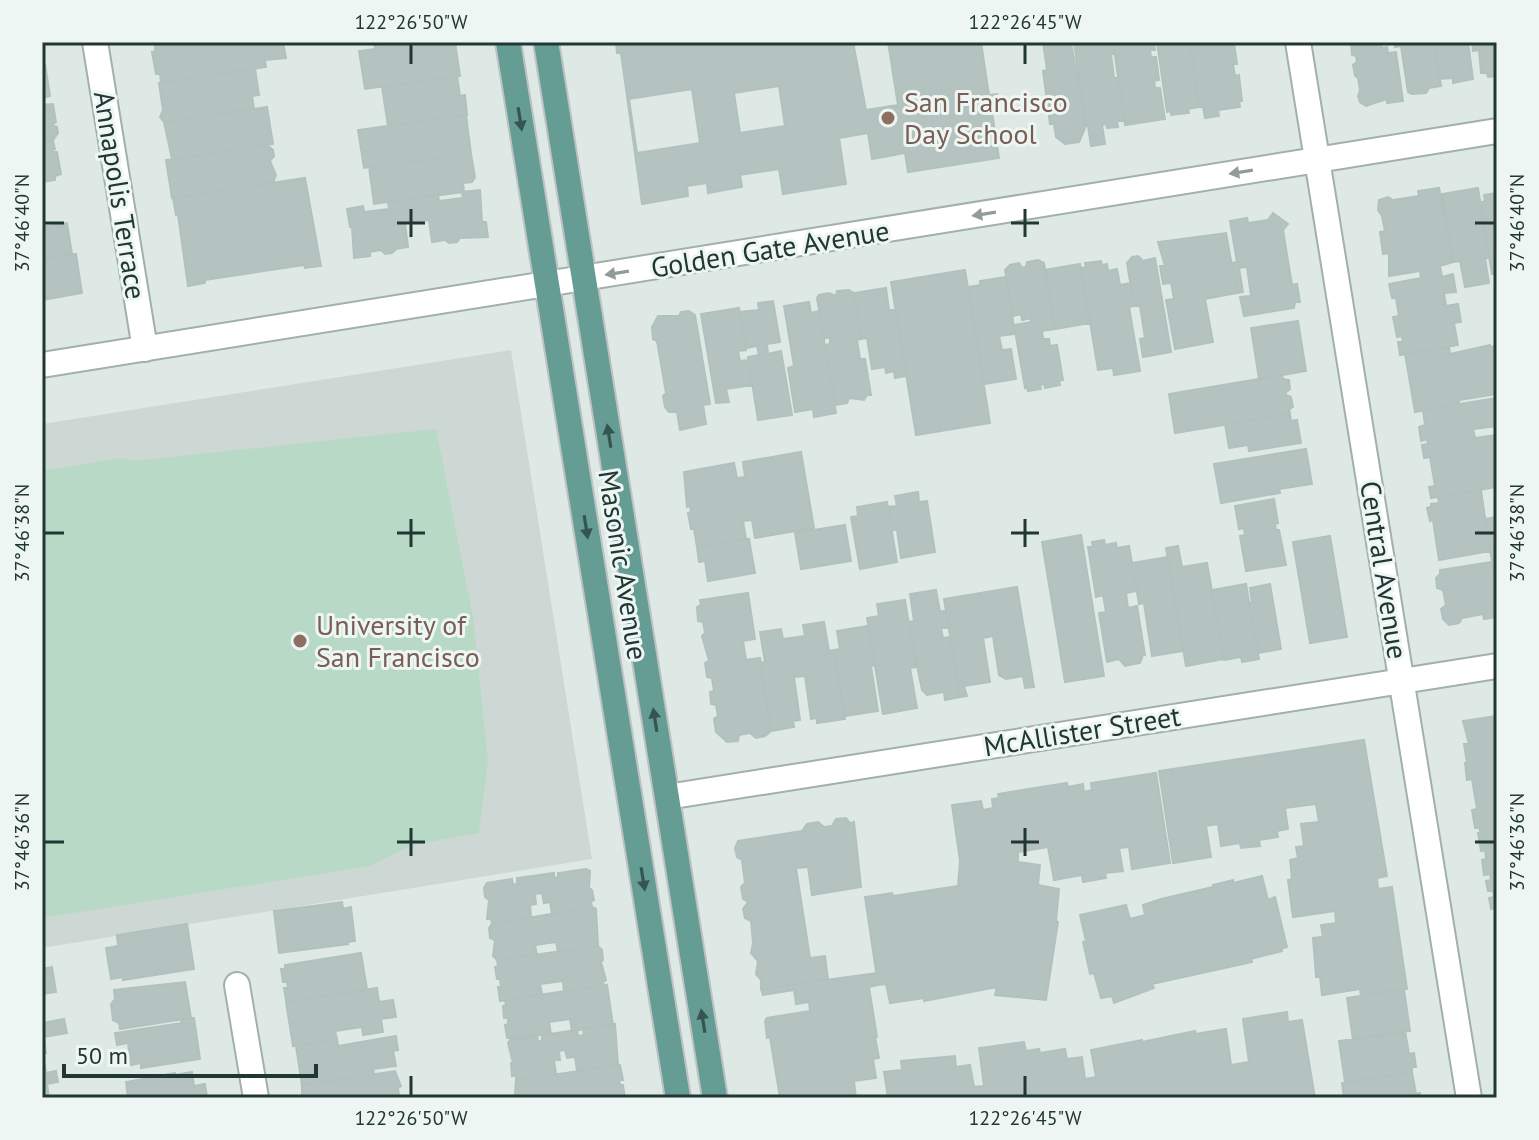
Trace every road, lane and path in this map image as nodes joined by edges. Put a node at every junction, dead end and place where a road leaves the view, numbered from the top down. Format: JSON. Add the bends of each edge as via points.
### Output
{"nodes":[{"id":1,"x":95,"y":42,"type":"edge"},
{"id":2,"x":508,"y":42,"type":"edge"},
{"id":3,"x":546,"y":42,"type":"edge"},
{"id":4,"x":1298,"y":42,"type":"edge"},
{"id":5,"x":1497,"y":131,"type":"edge"},
{"id":6,"x":1318,"y":160,"type":"junction"},
{"id":7,"x":584,"y":278,"type":"junction"},
{"id":8,"x":546,"y":284,"type":"junction"},
{"id":9,"x":145,"y":349,"type":"junction"},
{"id":10,"x":42,"y":365,"type":"edge"},
{"id":11,"x":1497,"y":666,"type":"edge"},
{"id":12,"x":1402,"y":681,"type":"junction"},
{"id":13,"x":667,"y":797,"type":"junction"},
{"id":14,"x":237,"y":985,"type":"dead end"},
{"id":15,"x":256,"y":1098,"type":"edge"},
{"id":16,"x":678,"y":1098,"type":"edge"},
{"id":17,"x":715,"y":1098,"type":"edge"},
{"id":18,"x":1469,"y":1098,"type":"edge"}],
"edges":[{"from":1,"to":9,"type":"street","name":"Annapolis Terrace"},
{"from":2,"to":8,"type":"main road","name":"Masonic Avenue","one_way":true},
{"from":3,"to":7,"type":"main road","name":"Masonic Avenue"},
{"from":4,"to":6,"type":"street","name":"Central Avenue"},
{"from":5,"to":6,"type":"street","name":"Golden Gate Avenue"},
{"from":6,"to":7,"type":"street","name":"Golden Gate Avenue","one_way":true},
{"from":6,"to":12,"type":"street","name":"Central Avenue"},
{"from":7,"to":8,"type":"street","name":"Golden Gate Avenue"},
{"from":13,"to":7,"type":"main road","name":"Masonic Avenue","one_way":true},
{"from":8,"to":9,"type":"street","name":"Golden Gate Avenue"},
{"from":8,"to":16,"type":"main road","name":"Masonic Avenue","one_way":true},
{"from":9,"to":10,"type":"street","name":"Golden Gate Avenue"},
{"from":11,"to":12,"type":"street","name":"McAllister Street"},
{"from":12,"to":13,"type":"street","name":"McAllister Street"},
{"from":12,"to":18,"type":"street","name":"Central Avenue"},
{"from":17,"to":13,"type":"main road","name":"Masonic Avenue","one_way":true},
{"from":14,"to":15,"type":"street"}]}
